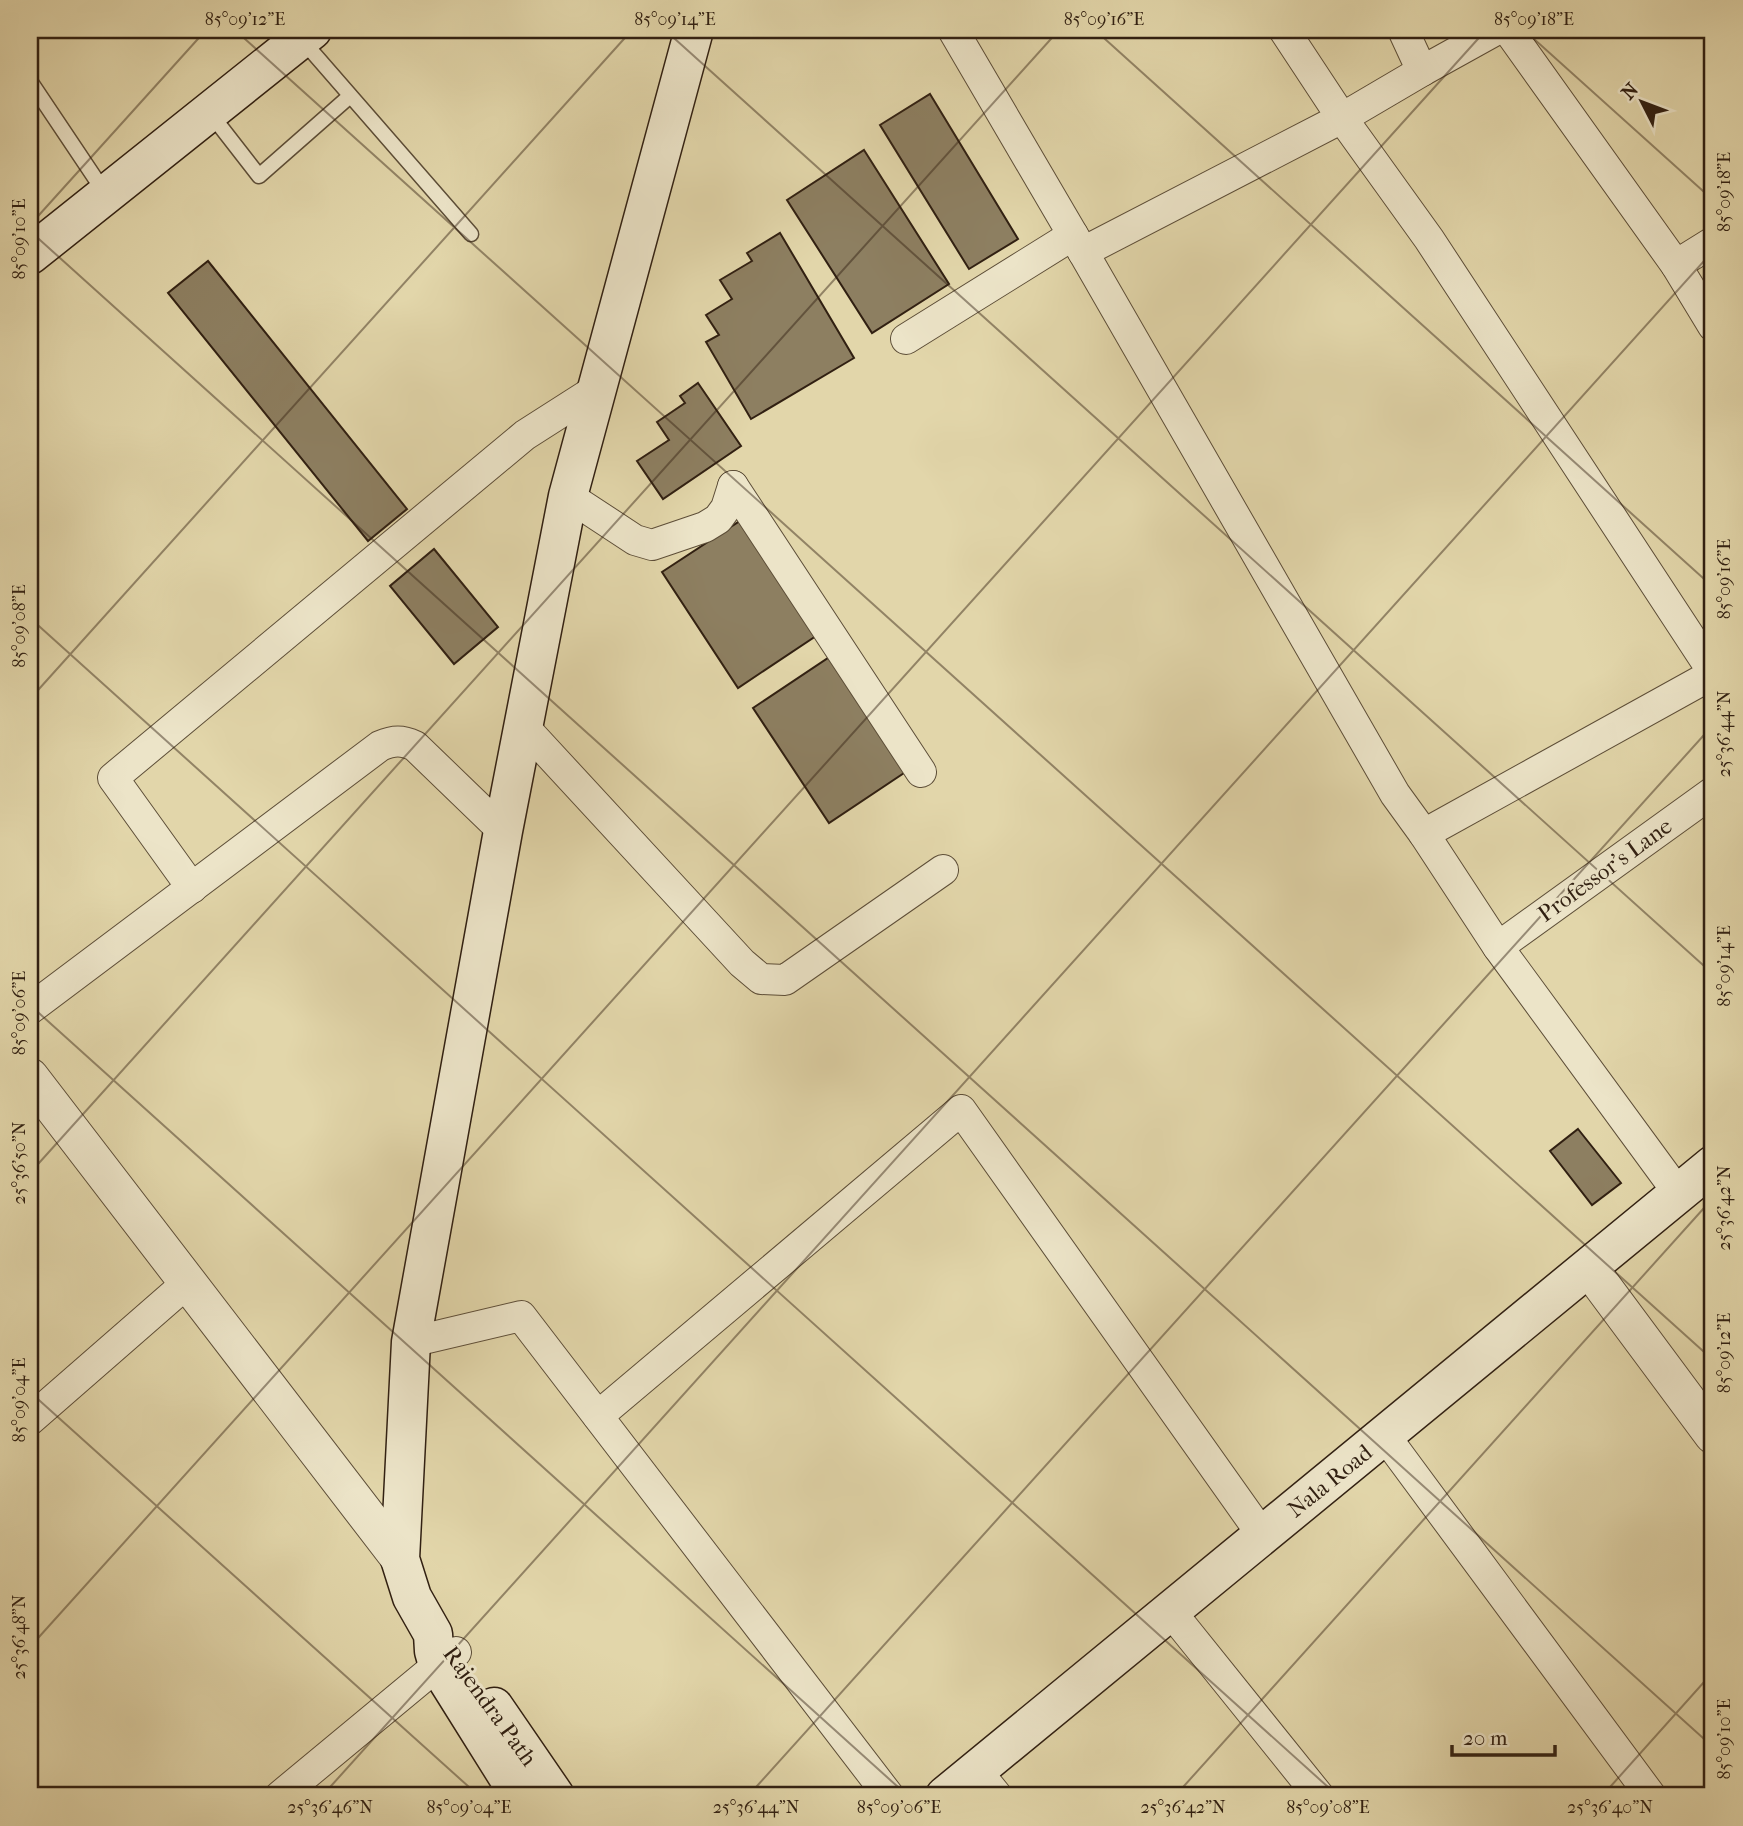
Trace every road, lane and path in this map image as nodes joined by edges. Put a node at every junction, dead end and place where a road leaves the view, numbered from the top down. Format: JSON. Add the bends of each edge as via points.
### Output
{"nodes":[{"id":1,"x":694,"y":30,"type":"edge"},
{"id":2,"x":953,"y":30,"type":"edge"},
{"id":3,"x":1284,"y":30,"type":"edge"},
{"id":4,"x":1403,"y":30,"type":"edge"},
{"id":5,"x":1496,"y":30,"type":"edge"},
{"id":6,"x":1508,"y":30,"type":"edge"},
{"id":7,"x":307,"y":34,"type":"edge"},
{"id":8,"x":1422,"y":71,"type":"junction"},
{"id":9,"x":30,"y":81,"type":"edge"},
{"id":10,"x":350,"y":96,"type":"junction"},
{"id":11,"x":209,"y":112,"type":"junction"},
{"id":12,"x":1342,"y":118,"type":"junction"},
{"id":13,"x":106,"y":195,"type":"junction"},
{"id":14,"x":471,"y":234,"type":"dead end"},
{"id":15,"x":1713,"y":242,"type":"edge"},
{"id":16,"x":1078,"y":243,"type":"junction"},
{"id":17,"x":30,"y":255,"type":"edge"},
{"id":18,"x":1676,"y":265,"type":"junction"},
{"id":19,"x":1713,"y":326,"type":"edge"},
{"id":20,"x":906,"y":339,"type":"dead end"},
{"id":21,"x":597,"y":389,"type":"junction"},
{"id":22,"x":568,"y":496,"type":"junction"},
{"id":23,"x":1713,"y":673,"type":"edge"},
{"id":24,"x":524,"y":727,"type":"junction"},
{"id":25,"x":921,"y":772,"type":"dead end"},
{"id":26,"x":1713,"y":792,"type":"edge"},
{"id":27,"x":503,"y":831,"type":"junction"},
{"id":28,"x":1424,"y":834,"type":"junction"},
{"id":29,"x":943,"y":870,"type":"dead end"},
{"id":30,"x":192,"y":888,"type":"junction"},
{"id":31,"x":1498,"y":947,"type":"junction"},
{"id":32,"x":30,"y":1009,"type":"edge"},
{"id":33,"x":30,"y":1077,"type":"edge"},
{"id":34,"x":1713,"y":1166,"type":"edge"},
{"id":35,"x":1679,"y":1194,"type":"junction"},
{"id":36,"x":1589,"y":1268,"type":"junction"},
{"id":37,"x":187,"y":1283,"type":"junction"},
{"id":38,"x":411,"y":1342,"type":"junction"},
{"id":39,"x":598,"y":1416,"type":"junction"},
{"id":40,"x":30,"y":1420,"type":"edge"},
{"id":41,"x":1385,"y":1436,"type":"junction"},
{"id":42,"x":1713,"y":1436,"type":"edge"},
{"id":43,"x":1263,"y":1536,"type":"junction"},
{"id":44,"x":400,"y":1559,"type":"junction"},
{"id":45,"x":1171,"y":1612,"type":"junction"},
{"id":46,"x":442,"y":1650,"type":"junction"},
{"id":47,"x":987,"y":1783,"type":"edge"},
{"id":48,"x":280,"y":1796,"type":"edge"},
{"id":49,"x":520,"y":1796,"type":"edge"},
{"id":50,"x":555,"y":1796,"type":"edge"},
{"id":51,"x":889,"y":1796,"type":"edge"},
{"id":52,"x":945,"y":1796,"type":"edge"},
{"id":53,"x":1319,"y":1796,"type":"edge"},
{"id":54,"x":1651,"y":1796,"type":"edge"}],
"edges":[{"from":1,"to":21,"type":"main road"},
{"from":2,"to":16,"type":"street"},
{"from":3,"to":12,"type":"street"},
{"from":4,"to":8,"type":"street"},
{"from":5,"to":8,"type":"street"},
{"from":6,"to":18,"type":"street"},
{"from":7,"to":10,"type":"lane"},
{"from":7,"to":11,"type":"main road"},
{"from":8,"to":12,"type":"street"},
{"from":9,"to":13,"type":"lane"},
{"from":10,"to":11,"type":"lane","via":[[259,176]]},
{"from":10,"to":14,"type":"lane"},
{"from":11,"to":13,"type":"main road"},
{"from":12,"to":16,"type":"street"},
{"from":12,"to":23,"type":"street","via":[[1429,239]]},
{"from":13,"to":17,"type":"main road"},
{"from":15,"to":18,"type":"street"},
{"from":16,"to":20,"type":"street"},
{"from":16,"to":28,"type":"street","via":[[1395,794]]},
{"from":18,"to":19,"type":"street"},
{"from":21,"to":22,"type":"main road"},
{"from":21,"to":30,"type":"street","via":[[526,435],[113,778]]},
{"from":22,"to":24,"type":"main road"},
{"from":22,"to":25,"type":"street","via":[[635,540],[652,545],[718,519],[733,486]]},
{"from":23,"to":28,"type":"street"},
{"from":24,"to":27,"type":"main road"},
{"from":24,"to":29,"type":"street","via":[[761,979],[785,980]]},
{"from":26,"to":31,"type":"street","name":"Professor's Lane"},
{"from":27,"to":30,"type":"street","via":[[415,746],[392,741]]},
{"from":27,"to":38,"type":"main road"},
{"from":28,"to":31,"type":"street"},
{"from":30,"to":32,"type":"street"},
{"from":31,"to":35,"type":"street"},
{"from":33,"to":37,"type":"street"},
{"from":34,"to":35,"type":"main road","name":"Nala Road"},
{"from":35,"to":36,"type":"main road","name":"Nala Road"},
{"from":36,"to":41,"type":"main road","name":"Nala Road"},
{"from":36,"to":42,"type":"street"},
{"from":37,"to":40,"type":"street"},
{"from":37,"to":44,"type":"street"},
{"from":38,"to":39,"type":"street","via":[[521,1315]]},
{"from":38,"to":44,"type":"main road"},
{"from":39,"to":43,"type":"street","via":[[961,1110]]},
{"from":39,"to":51,"type":"street"},
{"from":41,"to":43,"type":"main road","name":"Nala Road"},
{"from":41,"to":54,"type":"street"},
{"from":43,"to":45,"type":"main road","name":"Nala Road"},
{"from":44,"to":46,"type":"main road","via":[[412,1597]]},
{"from":45,"to":47,"type":"main road","name":"Nala Road"},
{"from":45,"to":53,"type":"street"},
{"from":46,"to":48,"type":"street"},
{"from":46,"to":49,"type":"main road","name":"Rajendra Path"},
{"from":46,"to":50,"type":"main road","name":"Rajendra Path"},
{"from":47,"to":52,"type":"main road","name":"Nala Road"}]}
